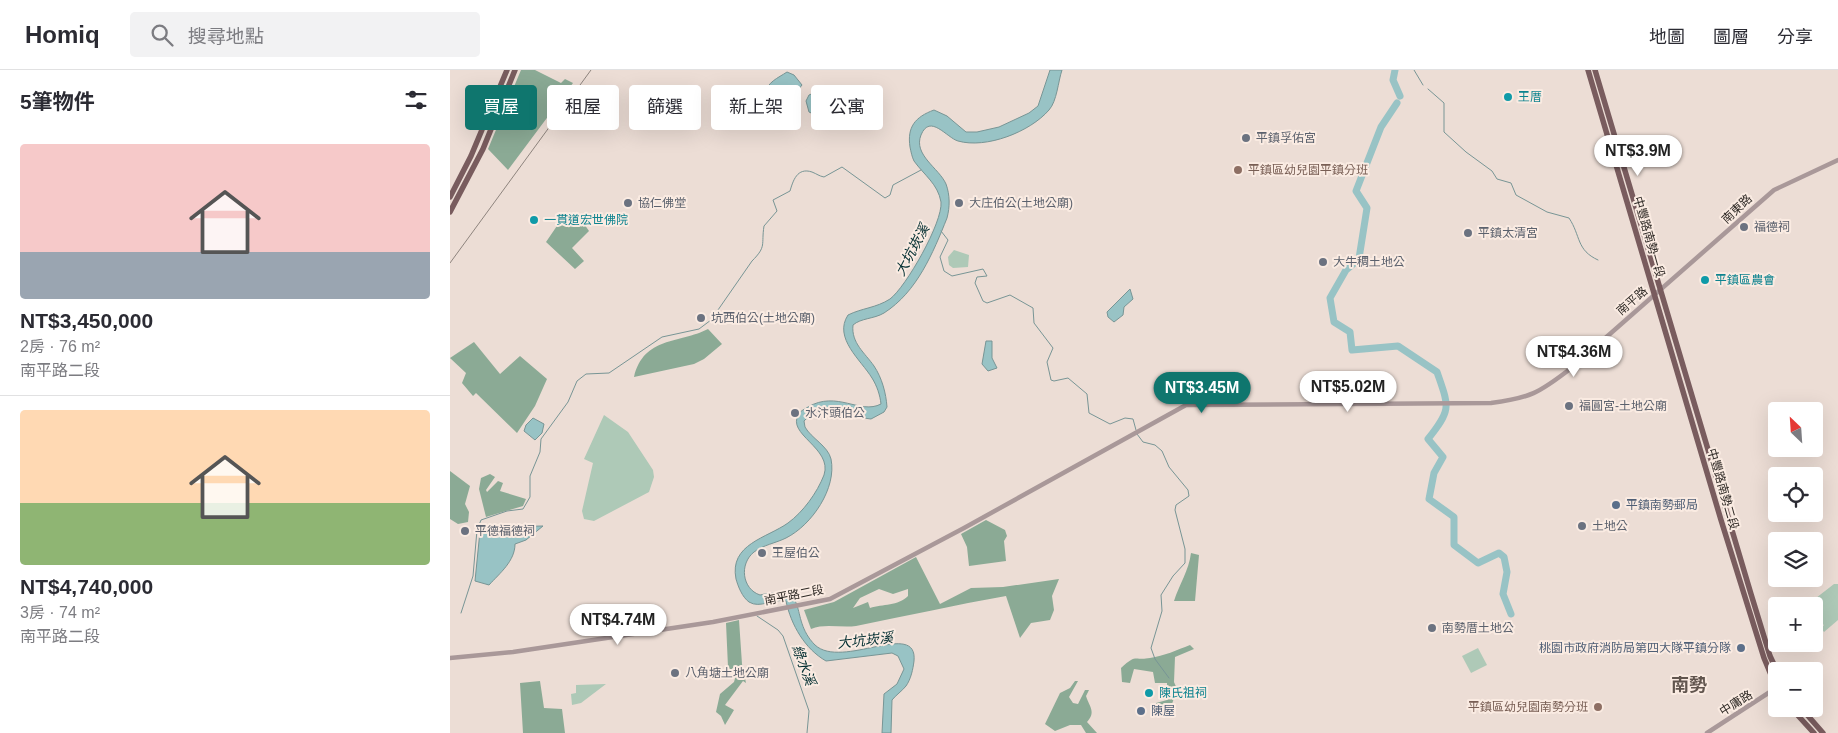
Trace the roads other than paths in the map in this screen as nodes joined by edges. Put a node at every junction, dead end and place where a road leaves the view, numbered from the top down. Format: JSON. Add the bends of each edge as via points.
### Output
{"nodes":[{"id":1,"x":507,"y":70,"type":"edge"},
{"id":2,"x":515,"y":70,"type":"edge"},
{"id":3,"x":1588,"y":70,"type":"edge"},
{"id":4,"x":1595,"y":70,"type":"edge"},
{"id":5,"x":1838,"y":160,"type":"edge"},
{"id":6,"x":450,"y":197,"type":"edge"},
{"id":7,"x":450,"y":212,"type":"edge"},
{"id":8,"x":1661,"y":289,"type":"junction"},
{"id":9,"x":1655,"y":295,"type":"junction"},
{"id":10,"x":1266,"y":404,"type":"joint"},
{"id":11,"x":450,"y":658,"type":"edge"},
{"id":12,"x":1773,"y":662,"type":"edge"},
{"id":13,"x":1768,"y":668,"type":"edge"},
{"id":14,"x":1768,"y":693,"type":"edge"},
{"id":15,"x":1799,"y":717,"type":"edge"},
{"id":16,"x":1809,"y":717,"type":"edge"},
{"id":17,"x":1707,"y":733,"type":"edge"},
{"id":18,"x":1814,"y":733,"type":"edge"},
{"id":19,"x":1823,"y":733,"type":"edge"}],
"edges":[{"from":1,"to":6,"type":"main road","via":[[493,108]]},
{"from":2,"to":7,"type":"main road","via":[[471,173]]},
{"from":3,"to":9,"type":"main road","name":"中豐路南勢一段"},
{"from":4,"to":8,"type":"main road","name":"中豐路南勢一段"},
{"from":5,"to":8,"type":"street","name":"南東路","via":[[1774,190]]},
{"from":8,"to":9,"type":"street","name":"南平路"},
{"from":8,"to":12,"type":"main road","name":"中豐路南勢二段"},
{"from":9,"to":10,"type":"street","name":"南平路","via":[[1570,369],[1538,393],[1521,399],[1460,403]]},
{"from":9,"to":13,"type":"main road","name":"中豐路南勢二段","via":[[1720,520]]},
{"from":10,"to":11,"type":"street","name":"南平路二段","via":[[1186,405],[830,599],[713,622],[513,652]]},
{"from":14,"to":17,"type":"street","name":"中庸路"},
{"from":15,"to":18,"type":"main road"},
{"from":16,"to":19,"type":"main road"}]}
